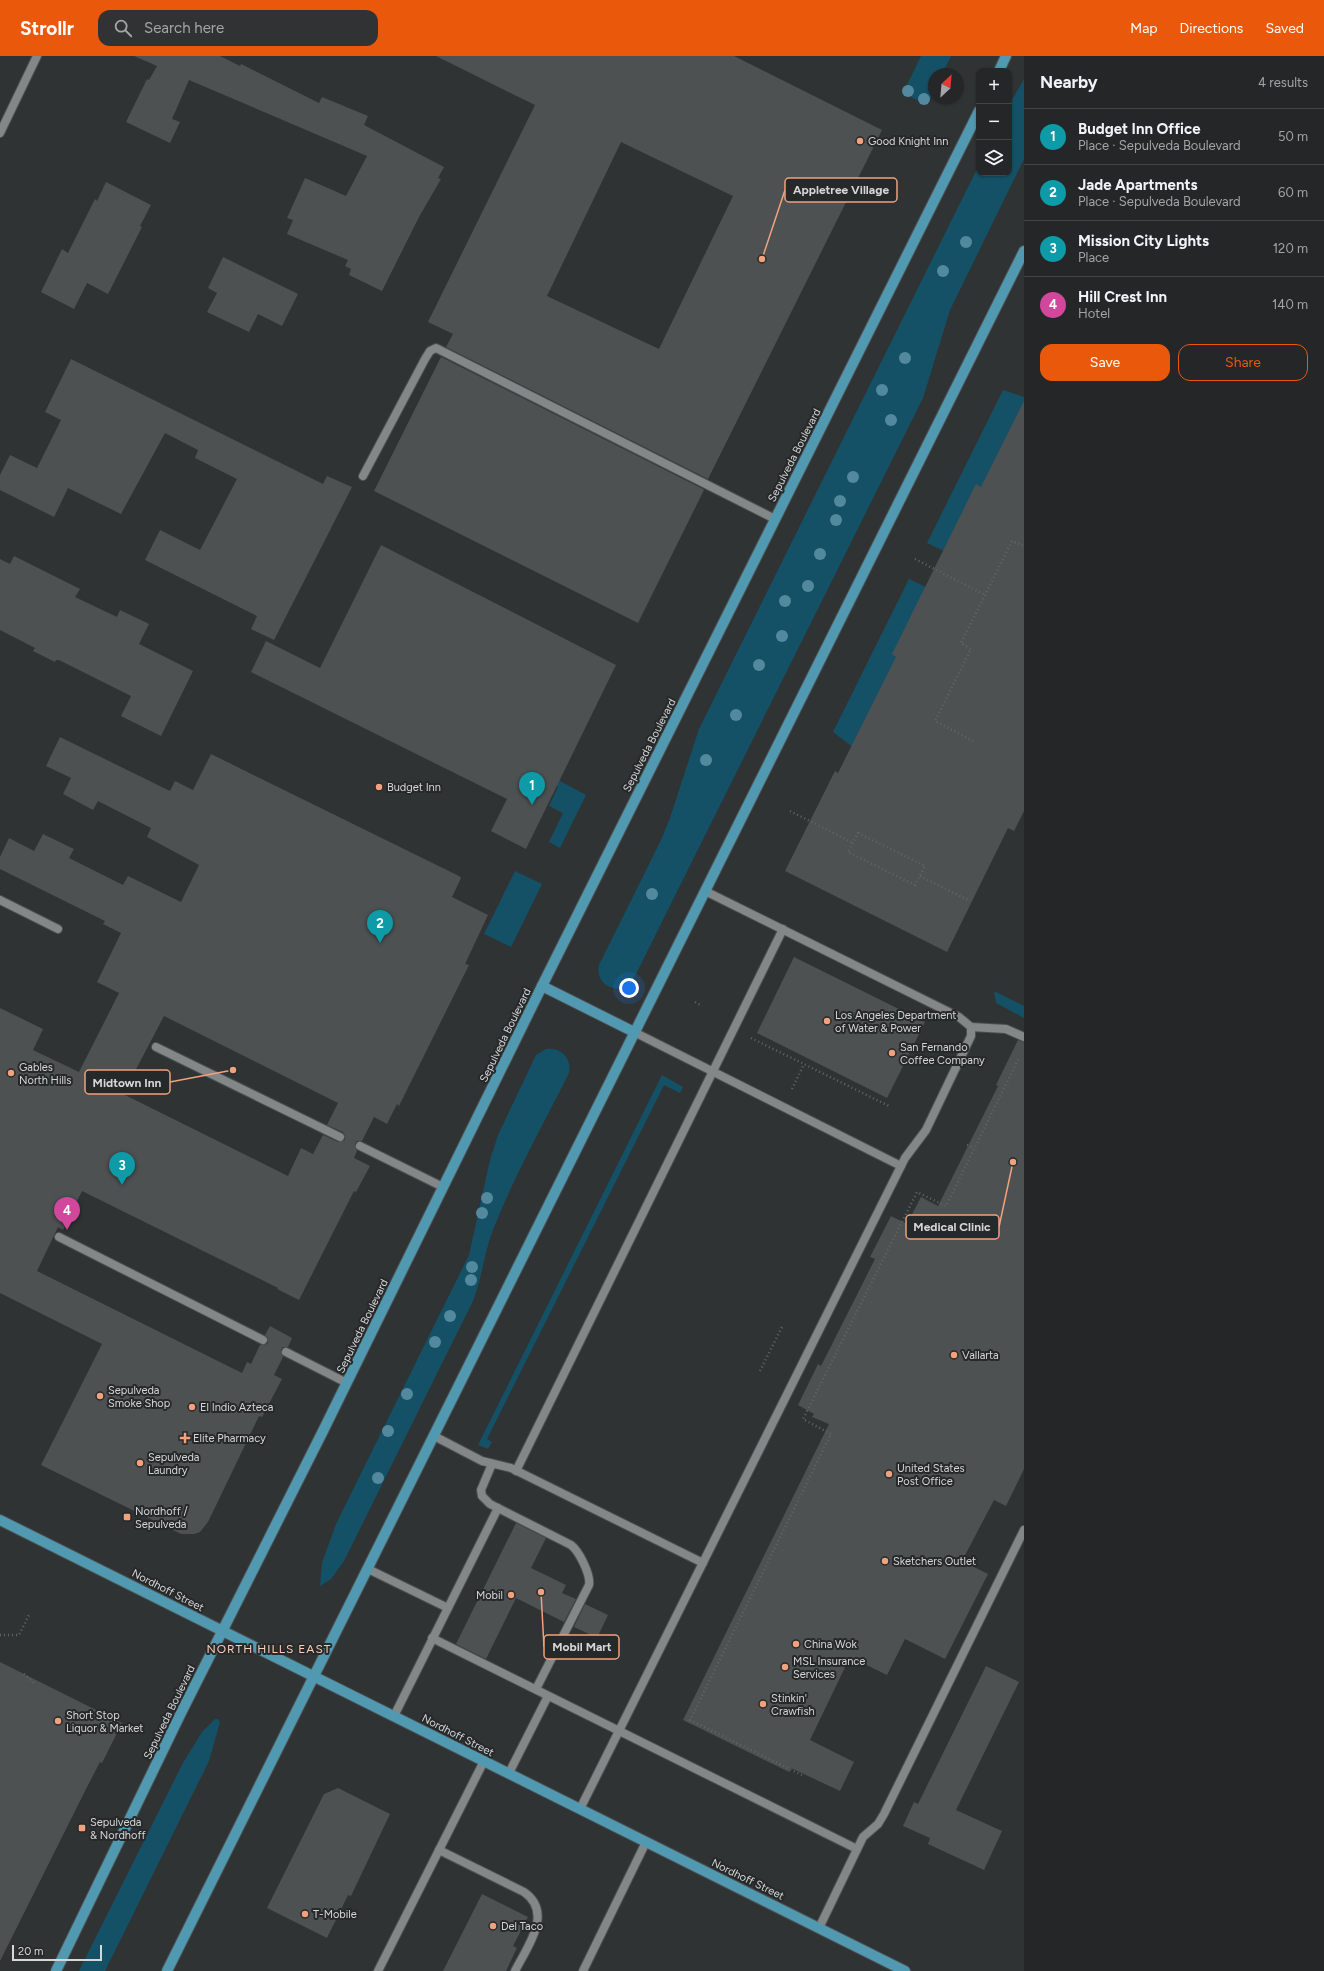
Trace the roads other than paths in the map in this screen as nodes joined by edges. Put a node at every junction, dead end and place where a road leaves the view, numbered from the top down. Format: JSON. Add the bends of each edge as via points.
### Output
{"nodes":[{"id":1,"x":38,"y":56,"type":"edge"},
{"id":2,"x":1006,"y":56,"type":"edge"},
{"id":3,"x":1000,"y":68,"type":"edge"},
{"id":4,"x":976,"y":117,"type":"edge"},
{"id":5,"x":0,"y":133,"type":"edge"},
{"id":6,"x":1024,"y":251,"type":"edge"},
{"id":7,"x":363,"y":476,"type":"dead end"},
{"id":8,"x":776,"y":520,"type":"junction"},
{"id":9,"x":705,"y":890,"type":"junction"},
{"id":10,"x":0,"y":900,"type":"edge"},
{"id":11,"x":58,"y":929,"type":"dead end"},
{"id":12,"x":783,"y":929,"type":"junction"},
{"id":13,"x":542,"y":986,"type":"junction"},
{"id":14,"x":971,"y":1027,"type":"junction"},
{"id":15,"x":634,"y":1032,"type":"junction"},
{"id":16,"x":1024,"y":1037,"type":"edge"},
{"id":17,"x":156,"y":1047,"type":"dead end"},
{"id":18,"x":712,"y":1072,"type":"junction"},
{"id":19,"x":340,"y":1136,"type":"dead end"},
{"id":20,"x":360,"y":1146,"type":"dead end"},
{"id":21,"x":901,"y":1166,"type":"junction"},
{"id":22,"x":443,"y":1187,"type":"junction"},
{"id":23,"x":59,"y":1237,"type":"dead end"},
{"id":24,"x":263,"y":1340,"type":"dead end"},
{"id":25,"x":286,"y":1352,"type":"dead end"},
{"id":26,"x":347,"y":1383,"type":"junction"},
{"id":27,"x":434,"y":1436,"type":"junction"},
{"id":28,"x":492,"y":1464,"type":"junction"},
{"id":29,"x":516,"y":1471,"type":"junction"},
{"id":30,"x":498,"y":1508,"type":"junction"},
{"id":31,"x":0,"y":1520,"type":"edge"},
{"id":32,"x":1024,"y":1530,"type":"edge"},
{"id":33,"x":703,"y":1563,"type":"junction"},
{"id":34,"x":368,"y":1568,"type":"junction"},
{"id":35,"x":448,"y":1608,"type":"junction"},
{"id":36,"x":223,"y":1631,"type":"junction"},
{"id":37,"x":432,"y":1638,"type":"junction"},
{"id":38,"x":315,"y":1677,"type":"junction"},
{"id":39,"x":536,"y":1689,"type":"junction"},
{"id":40,"x":548,"y":1696,"type":"junction"},
{"id":41,"x":394,"y":1716,"type":"junction"},
{"id":42,"x":619,"y":1731,"type":"junction"},
{"id":43,"x":484,"y":1761,"type":"junction"},
{"id":44,"x":509,"y":1773,"type":"junction"},
{"id":45,"x":580,"y":1809,"type":"junction"},
{"id":46,"x":646,"y":1842,"type":"junction"},
{"id":47,"x":857,"y":1849,"type":"junction"},
{"id":48,"x":439,"y":1850,"type":"junction"},
{"id":49,"x":819,"y":1928,"type":"junction"},
{"id":50,"x":56,"y":1971,"type":"edge"},
{"id":51,"x":167,"y":1971,"type":"edge"},
{"id":52,"x":378,"y":1971,"type":"edge"},
{"id":53,"x":515,"y":1971,"type":"edge"},
{"id":54,"x":583,"y":1971,"type":"edge"},
{"id":55,"x":905,"y":1971,"type":"edge"}],
"edges":[{"from":1,"to":5,"type":"street"},
{"from":2,"to":3,"type":"main road"},
{"from":4,"to":8,"type":"main road","name":"Sepulveda Boulevard"},
{"from":6,"to":9,"type":"main road"},
{"from":7,"to":8,"type":"street","via":[[424,359],[436,348]]},
{"from":8,"to":13,"type":"main road","name":"Sepulveda Boulevard"},
{"from":9,"to":12,"type":"street"},
{"from":9,"to":15,"type":"main road"},
{"from":10,"to":11,"type":"street"},
{"from":12,"to":14,"type":"street","via":[[959,1017]]},
{"from":12,"to":18,"type":"street"},
{"from":13,"to":15,"type":"main road"},
{"from":13,"to":22,"type":"main road","name":"Sepulveda Boulevard"},
{"from":14,"to":16,"type":"street","via":[[1006,1029]]},
{"from":14,"to":21,"type":"street","via":[[970,1041],[926,1130]]},
{"from":15,"to":18,"type":"street"},
{"from":15,"to":27,"type":"main road"},
{"from":17,"to":19,"type":"street"},
{"from":18,"to":21,"type":"street"},
{"from":18,"to":29,"type":"street"},
{"from":20,"to":22,"type":"street"},
{"from":21,"to":33,"type":"street"},
{"from":22,"to":26,"type":"main road","name":"Sepulveda Boulevard"},
{"from":23,"to":24,"type":"street"},
{"from":25,"to":26,"type":"street"},
{"from":26,"to":36,"type":"main road","name":"Sepulveda Boulevard"},
{"from":27,"to":28,"type":"street"},
{"from":27,"to":34,"type":"main road"},
{"from":28,"to":29,"type":"street"},
{"from":28,"to":30,"type":"street","via":[[481,1493],[487,1502]]},
{"from":29,"to":33,"type":"street"},
{"from":30,"to":35,"type":"street"},
{"from":30,"to":39,"type":"street","via":[[571,1545],[579,1553],[589,1580]]},
{"from":31,"to":36,"type":"main road","name":"Nordhoff Street"},
{"from":32,"to":47,"type":"street","via":[[884,1814],[875,1827],[865,1835]]},
{"from":33,"to":42,"type":"street"},
{"from":34,"to":35,"type":"street"},
{"from":34,"to":38,"type":"main road"},
{"from":35,"to":37,"type":"street"},
{"from":36,"to":38,"type":"main road","name":"Nordhoff Street"},
{"from":36,"to":50,"type":"main road","name":"Sepulveda Boulevard"},
{"from":37,"to":39,"type":"street"},
{"from":37,"to":41,"type":"street"},
{"from":38,"to":41,"type":"main road","name":"Nordhoff Street"},
{"from":38,"to":51,"type":"main road"},
{"from":39,"to":40,"type":"street"},
{"from":40,"to":42,"type":"street"},
{"from":40,"to":44,"type":"street"},
{"from":41,"to":43,"type":"main road","name":"Nordhoff Street"},
{"from":42,"to":45,"type":"street"},
{"from":42,"to":47,"type":"street"},
{"from":43,"to":44,"type":"main road","name":"Nordhoff Street"},
{"from":43,"to":48,"type":"street"},
{"from":44,"to":45,"type":"main road","name":"Nordhoff Street"},
{"from":45,"to":46,"type":"main road","name":"Nordhoff Street"},
{"from":46,"to":49,"type":"main road","name":"Nordhoff Street"},
{"from":46,"to":54,"type":"street"},
{"from":47,"to":49,"type":"street"},
{"from":48,"to":52,"type":"street"},
{"from":48,"to":53,"type":"street","via":[[524,1892],[533,1900],[538,1910],[539,1921]]},
{"from":49,"to":55,"type":"main road","name":"Nordhoff Street"}]}
